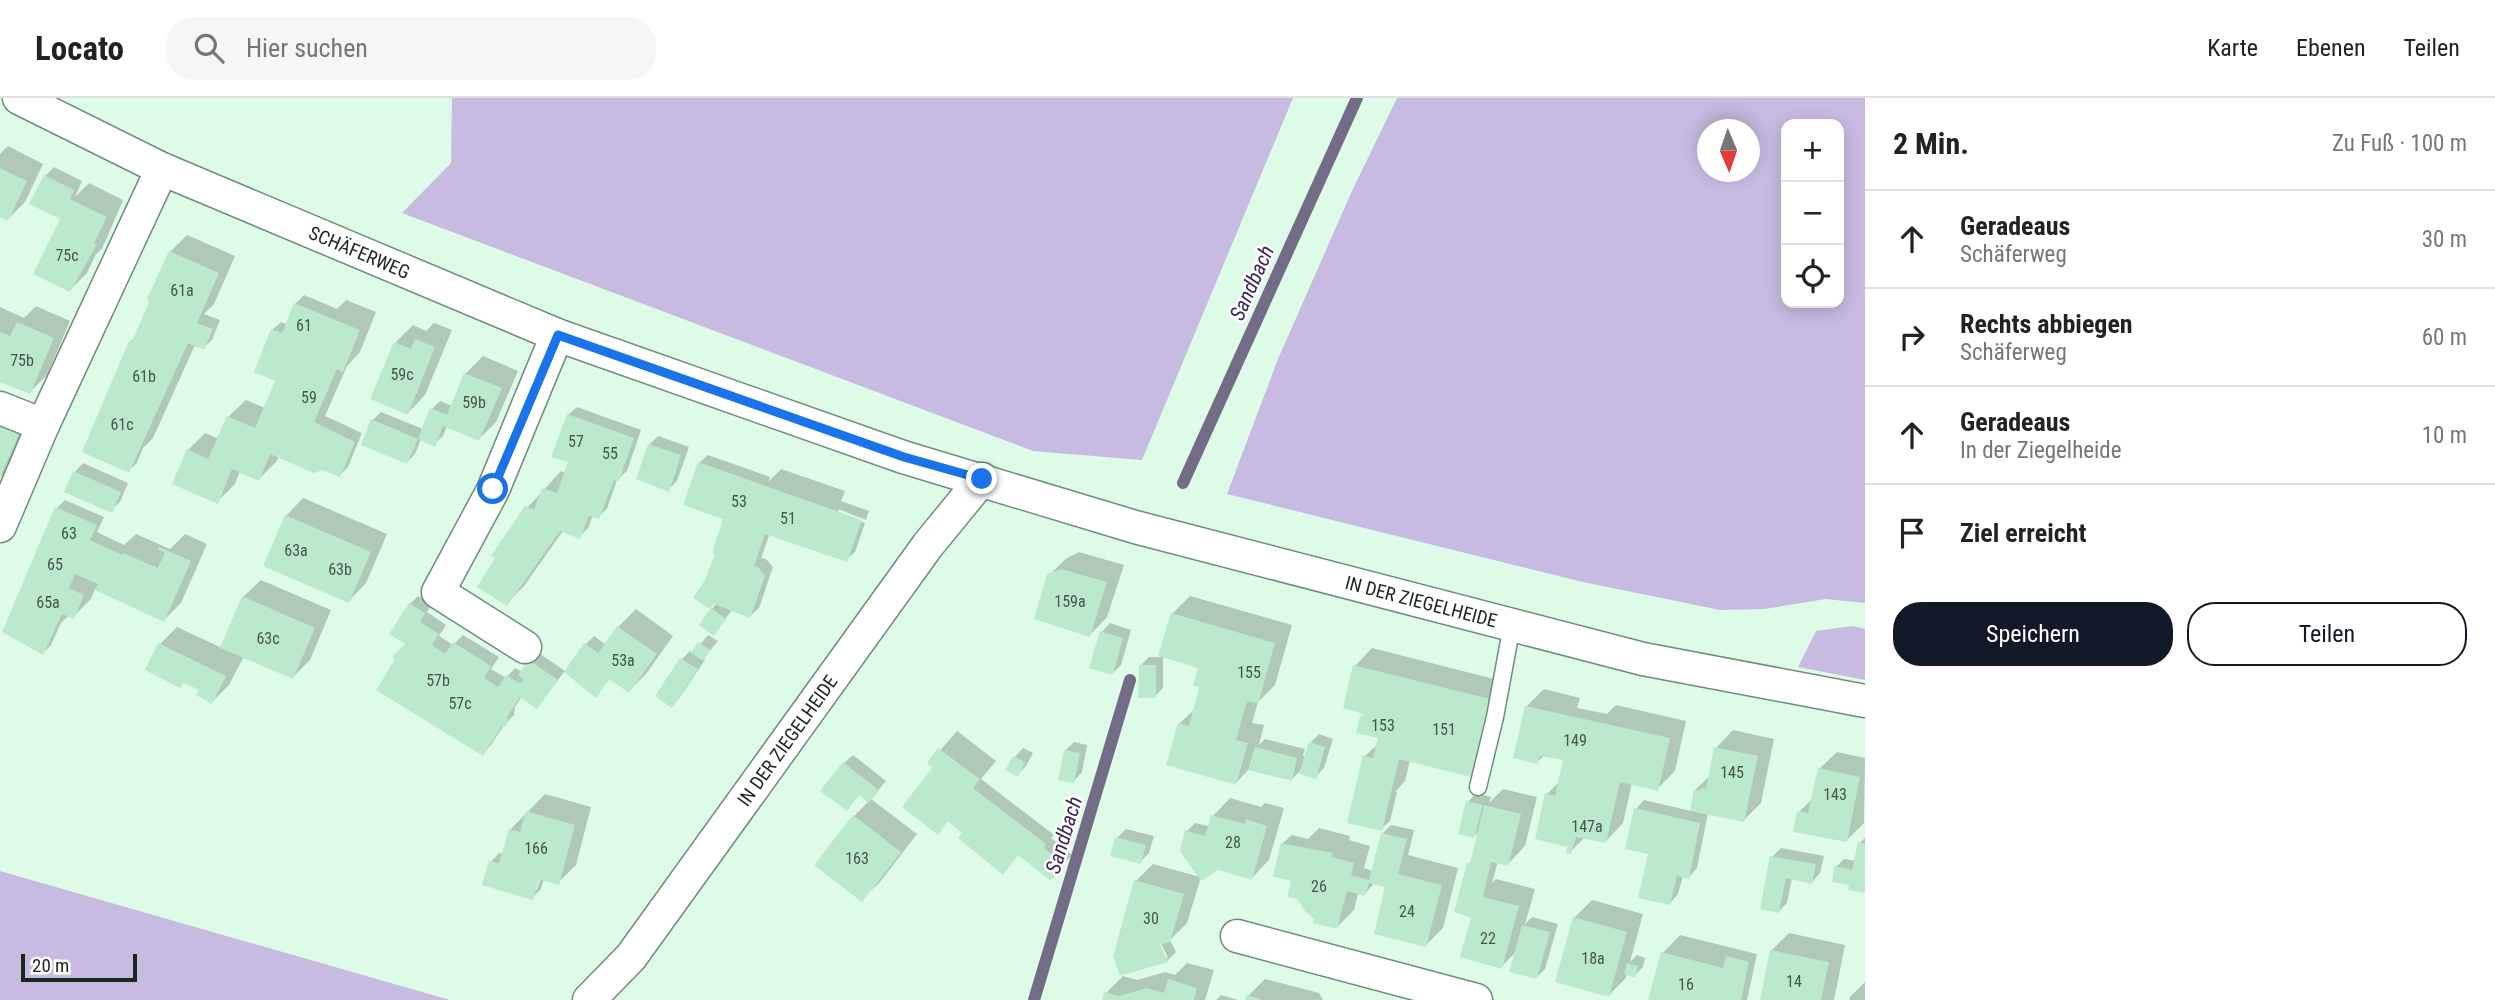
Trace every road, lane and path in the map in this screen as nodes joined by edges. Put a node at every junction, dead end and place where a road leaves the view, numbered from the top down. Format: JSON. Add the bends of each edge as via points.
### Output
{"nodes":[{"id":1,"x":19,"y":98,"type":"edge"},
{"id":2,"x":162,"y":169,"type":"junction"},
{"id":3,"x":558,"y":335,"type":"junction"},
{"id":4,"x":0,"y":408,"type":"edge"},
{"id":5,"x":43,"y":425,"type":"junction"},
{"id":6,"x":904,"y":457,"type":"joint"},
{"id":7,"x":982,"y":479,"type":"junction"},
{"id":8,"x":0,"y":526,"type":"edge"},
{"id":9,"x":1512,"y":625,"type":"junction"},
{"id":10,"x":525,"y":647,"type":"dead end"},
{"id":11,"x":1865,"y":701,"type":"edge"},
{"id":12,"x":1478,"y":787,"type":"dead end"},
{"id":13,"x":1237,"y":936,"type":"dead end"},
{"id":14,"x":589,"y":1000,"type":"edge"},
{"id":15,"x":1476,"y":1000,"type":"edge"}],
"edges":[{"from":1,"to":2,"type":"street","name":"SCHÄFERWEG"},
{"from":2,"to":3,"type":"street","name":"SCHÄFERWEG"},
{"from":2,"to":5,"type":"street"},
{"from":3,"to":6,"type":"street","name":"SCHÄFERWEG"},
{"from":3,"to":10,"type":"street","via":[[493,489],[438,592]]},
{"from":4,"to":5,"type":"street"},
{"from":5,"to":8,"type":"street"},
{"from":6,"to":7,"type":"street","name":"IN DER ZIEGELHEIDE"},
{"from":7,"to":9,"type":"street","name":"IN DER ZIEGELHEIDE","via":[[1135,527]]},
{"from":7,"to":14,"type":"street","name":"IN DER ZIEGELHEIDE","via":[[929,545],[631,957]]},
{"from":9,"to":11,"type":"street","name":"IN DER ZIEGELHEIDE","via":[[1643,659]]},
{"from":9,"to":12,"type":"lane"},
{"from":13,"to":15,"type":"street"}]}
